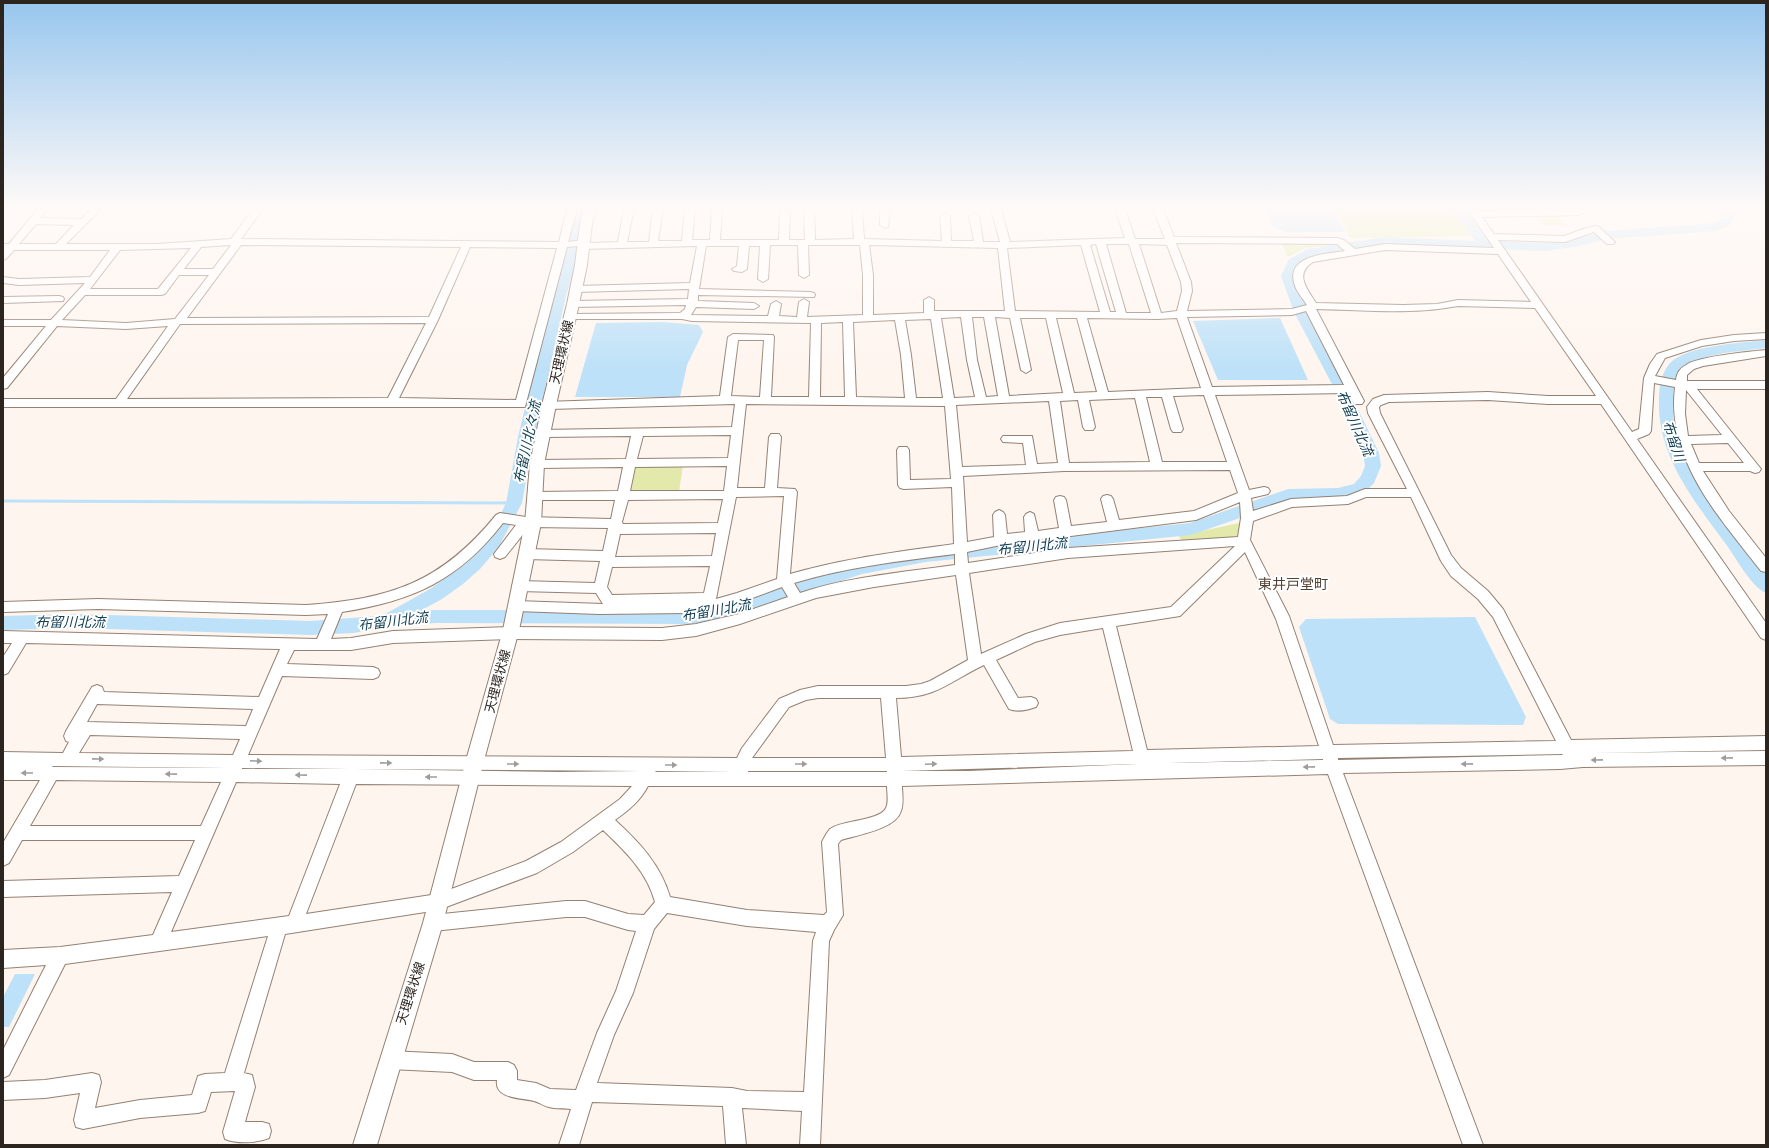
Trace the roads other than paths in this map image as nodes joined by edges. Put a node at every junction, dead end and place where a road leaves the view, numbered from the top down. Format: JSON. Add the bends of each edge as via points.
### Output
{"nodes":[{"id":1,"x":106,"y":263,"type":"edge"},
{"id":2,"x":184,"y":263,"type":"edge"},
{"id":3,"x":222,"y":263,"type":"edge"},
{"id":4,"x":459,"y":263,"type":"edge"},
{"id":5,"x":559,"y":263,"type":"edge"},
{"id":6,"x":580,"y":263,"type":"edge"},
{"id":7,"x":699,"y":263,"type":"edge"},
{"id":8,"x":742,"y":263,"type":"edge"},
{"id":9,"x":764,"y":263,"type":"edge"},
{"id":10,"x":805,"y":263,"type":"edge"},
{"id":11,"x":866,"y":263,"type":"edge"},
{"id":12,"x":1006,"y":263,"type":"edge"},
{"id":13,"x":1091,"y":263,"type":"edge"},
{"id":14,"x":1106,"y":263,"type":"edge"},
{"id":15,"x":1139,"y":263,"type":"edge"},
{"id":16,"x":1178,"y":263,"type":"edge"},
{"id":17,"x":1306,"y":263,"type":"edge"},
{"id":18,"x":1510,"y":263,"type":"edge"},
{"id":19,"x":737,"y":269,"type":"dead end"},
{"id":20,"x":177,"y":272,"type":"junction"},
{"id":21,"x":215,"y":272,"type":"junction"},
{"id":22,"x":804,"y":275,"type":"dead end"},
{"id":23,"x":763,"y":278,"type":"dead end"},
{"id":24,"x":3,"y":280,"type":"edge"},
{"id":25,"x":93,"y":280,"type":"junction"},
{"id":26,"x":576,"y":289,"type":"junction"},
{"id":27,"x":696,"y":289,"type":"junction"},
{"id":28,"x":82,"y":292,"type":"junction"},
{"id":29,"x":59,"y":299,"type":"dead end"},
{"id":30,"x":3,"y":300,"type":"edge"},
{"id":31,"x":929,"y":300,"type":"dead end"},
{"id":32,"x":693,"y":303,"type":"junction"},
{"id":33,"x":776,"y":304,"type":"dead end"},
{"id":34,"x":1539,"y":305,"type":"junction"},
{"id":35,"x":754,"y":306,"type":"dead end"},
{"id":36,"x":1310,"y":307,"type":"junction"},
{"id":37,"x":571,"y":310,"type":"junction"},
{"id":38,"x":1012,"y":313,"type":"junction"},
{"id":39,"x":932,"y":314,"type":"junction"},
{"id":40,"x":966,"y":314,"type":"junction"},
{"id":41,"x":990,"y":314,"type":"junction"},
{"id":42,"x":1050,"y":314,"type":"junction"},
{"id":43,"x":1081,"y":315,"type":"junction"},
{"id":44,"x":1181,"y":315,"type":"junction"},
{"id":45,"x":682,"y":316,"type":"junction"},
{"id":46,"x":899,"y":316,"type":"junction"},
{"id":47,"x":1106,"y":316,"type":"junction"},
{"id":48,"x":1122,"y":316,"type":"junction"},
{"id":49,"x":1157,"y":316,"type":"junction"},
{"id":50,"x":848,"y":318,"type":"junction"},
{"id":51,"x":868,"y":318,"type":"junction"},
{"id":52,"x":773,"y":319,"type":"junction"},
{"id":53,"x":433,"y":320,"type":"junction"},
{"id":54,"x":802,"y":320,"type":"junction"},
{"id":55,"x":816,"y":320,"type":"junction"},
{"id":56,"x":177,"y":321,"type":"junction"},
{"id":57,"x":3,"y":323,"type":"edge"},
{"id":58,"x":54,"y":323,"type":"junction"},
{"id":59,"x":1766,"y":336,"type":"edge"},
{"id":60,"x":1766,"y":353,"type":"edge"},
{"id":61,"x":1023,"y":367,"type":"dead end"},
{"id":62,"x":1651,"y":378,"type":"junction"},
{"id":63,"x":3,"y":385,"type":"edge"},
{"id":64,"x":1682,"y":385,"type":"junction"},
{"id":65,"x":1766,"y":385,"type":"edge"},
{"id":66,"x":1352,"y":389,"type":"junction"},
{"id":67,"x":1207,"y":391,"type":"junction"},
{"id":68,"x":1167,"y":393,"type":"junction"},
{"id":69,"x":1140,"y":394,"type":"junction"},
{"id":70,"x":1103,"y":395,"type":"junction"},
{"id":71,"x":1083,"y":396,"type":"junction"},
{"id":72,"x":1054,"y":397,"type":"junction"},
{"id":73,"x":1069,"y":397,"type":"junction"},
{"id":74,"x":1004,"y":399,"type":"junction"},
{"id":75,"x":725,"y":400,"type":"junction"},
{"id":76,"x":741,"y":400,"type":"junction"},
{"id":77,"x":765,"y":400,"type":"junction"},
{"id":78,"x":981,"y":400,"type":"junction"},
{"id":79,"x":1604,"y":400,"type":"junction"},
{"id":80,"x":814,"y":401,"type":"junction"},
{"id":81,"x":851,"y":401,"type":"junction"},
{"id":82,"x":911,"y":401,"type":"junction"},
{"id":83,"x":1358,"y":401,"type":"dead end"},
{"id":84,"x":392,"y":402,"type":"junction"},
{"id":85,"x":950,"y":402,"type":"junction"},
{"id":86,"x":3,"y":403,"type":"edge"},
{"id":87,"x":118,"y":404,"type":"junction"},
{"id":88,"x":549,"y":405,"type":"junction"},
{"id":89,"x":1089,"y":428,"type":"dead end"},
{"id":90,"x":1177,"y":429,"type":"dead end"},
{"id":91,"x":737,"y":431,"type":"junction"},
{"id":92,"x":638,"y":432,"type":"junction"},
{"id":93,"x":543,"y":433,"type":"junction"},
{"id":94,"x":775,"y":437,"type":"dead end"},
{"id":95,"x":1630,"y":438,"type":"junction"},
{"id":96,"x":1008,"y":439,"type":"dead end"},
{"id":97,"x":1732,"y":439,"type":"junction"},
{"id":98,"x":1685,"y":440,"type":"junction"},
{"id":99,"x":903,"y":450,"type":"dead end"},
{"id":100,"x":734,"y":462,"type":"junction"},
{"id":101,"x":631,"y":463,"type":"junction"},
{"id":102,"x":537,"y":464,"type":"junction"},
{"id":103,"x":1157,"y":466,"type":"junction"},
{"id":104,"x":1235,"y":466,"type":"junction"},
{"id":105,"x":1064,"y":467,"type":"junction"},
{"id":106,"x":1696,"y":467,"type":"junction"},
{"id":107,"x":1032,"y":468,"type":"junction"},
{"id":108,"x":956,"y":477,"type":"junction"},
{"id":109,"x":1264,"y":491,"type":"dead end"},
{"id":110,"x":772,"y":492,"type":"junction"},
{"id":111,"x":1415,"y":493,"type":"junction"},
{"id":112,"x":730,"y":494,"type":"junction"},
{"id":113,"x":534,"y":496,"type":"junction"},
{"id":114,"x":623,"y":496,"type":"junction"},
{"id":115,"x":1244,"y":497,"type":"junction"},
{"id":116,"x":1107,"y":499,"type":"dead end"},
{"id":117,"x":1060,"y":500,"type":"dead end"},
{"id":118,"x":999,"y":515,"type":"dead end"},
{"id":119,"x":1030,"y":517,"type":"dead end"},
{"id":120,"x":1247,"y":517,"type":"junction"},
{"id":121,"x":527,"y":522,"type":"junction"},
{"id":122,"x":1114,"y":525,"type":"junction"},
{"id":123,"x":616,"y":526,"type":"junction"},
{"id":124,"x":724,"y":528,"type":"junction"},
{"id":125,"x":1066,"y":532,"type":"junction"},
{"id":126,"x":1032,"y":536,"type":"junction"},
{"id":127,"x":1001,"y":540,"type":"junction"},
{"id":128,"x":1244,"y":541,"type":"junction"},
{"id":129,"x":961,"y":548,"type":"junction"},
{"id":130,"x":500,"y":554,"type":"dead end"},
{"id":131,"x":526,"y":554,"type":"junction"},
{"id":132,"x":608,"y":559,"type":"junction"},
{"id":133,"x":717,"y":561,"type":"junction"},
{"id":134,"x":1766,"y":567,"type":"edge"},
{"id":135,"x":962,"y":570,"type":"junction"},
{"id":136,"x":786,"y":582,"type":"junction"},
{"id":137,"x":519,"y":586,"type":"junction"},
{"id":138,"x":600,"y":588,"type":"junction"},
{"id":139,"x":796,"y":599,"type":"junction"},
{"id":140,"x":3,"y":607,"type":"edge"},
{"id":141,"x":516,"y":608,"type":"junction"},
{"id":142,"x":337,"y":610,"type":"junction"},
{"id":143,"x":1108,"y":622,"type":"junction"},
{"id":144,"x":510,"y":632,"type":"junction"},
{"id":145,"x":1766,"y":634,"type":"edge"},
{"id":146,"x":3,"y":637,"type":"edge"},
{"id":147,"x":20,"y":643,"type":"dead end"},
{"id":148,"x":322,"y":644,"type":"junction"},
{"id":149,"x":289,"y":645,"type":"junction"},
{"id":150,"x":981,"y":661,"type":"junction"},
{"id":151,"x":3,"y":669,"type":"edge"},
{"id":152,"x":277,"y":670,"type":"junction"},
{"id":153,"x":373,"y":673,"type":"dead end"},
{"id":154,"x":888,"y":692,"type":"junction"},
{"id":155,"x":257,"y":703,"type":"dead end"},
{"id":156,"x":1031,"y":703,"type":"dead end"},
{"id":157,"x":249,"y":733,"type":"junction"},
{"id":158,"x":1766,"y":743,"type":"edge"},
{"id":159,"x":1570,"y":754,"type":"junction"},
{"id":160,"x":1142,"y":758,"type":"junction"},
{"id":161,"x":1766,"y":758,"type":"edge"},
{"id":162,"x":3,"y":759,"type":"edge"},
{"id":163,"x":1331,"y":759,"type":"junction"},
{"id":164,"x":59,"y":763,"type":"junction"},
{"id":165,"x":234,"y":768,"type":"junction"},
{"id":166,"x":472,"y":771,"type":"junction"},
{"id":167,"x":648,"y":771,"type":"junction"},
{"id":168,"x":740,"y":772,"type":"junction"},
{"id":169,"x":894,"y":772,"type":"junction"},
{"id":170,"x":1149,"y":772,"type":"junction"},
{"id":171,"x":3,"y":773,"type":"edge"},
{"id":172,"x":351,"y":776,"type":"junction"},
{"id":173,"x":604,"y":820,"type":"junction"},
{"id":174,"x":206,"y":833,"type":"junction"},
{"id":175,"x":12,"y":835,"type":"edge"},
{"id":176,"x":3,"y":858,"type":"edge"},
{"id":177,"x":184,"y":884,"type":"junction"},
{"id":178,"x":3,"y":889,"type":"edge"},
{"id":179,"x":438,"y":902,"type":"junction"},
{"id":180,"x":664,"y":904,"type":"junction"},
{"id":181,"x":433,"y":923,"type":"junction"},
{"id":182,"x":647,"y":924,"type":"junction"},
{"id":183,"x":828,"y":924,"type":"junction"},
{"id":184,"x":286,"y":925,"type":"junction"},
{"id":185,"x":158,"y":942,"type":"junction"},
{"id":186,"x":60,"y":956,"type":"junction"},
{"id":187,"x":3,"y":959,"type":"edge"},
{"id":188,"x":390,"y":1060,"type":"junction"},
{"id":189,"x":3,"y":1069,"type":"edge"},
{"id":190,"x":232,"y":1082,"type":"junction"},
{"id":191,"x":3,"y":1092,"type":"edge"},
{"id":192,"x":584,"y":1096,"type":"junction"},
{"id":193,"x":732,"y":1097,"type":"junction"},
{"id":194,"x":812,"y":1102,"type":"junction"},
{"id":195,"x":262,"y":1131,"type":"dead end"},
{"id":196,"x":364,"y":1145,"type":"edge"},
{"id":197,"x":569,"y":1145,"type":"edge"},
{"id":198,"x":736,"y":1145,"type":"edge"},
{"id":199,"x":810,"y":1145,"type":"edge"},
{"id":200,"x":1473,"y":1145,"type":"edge"}],
"edges":[{"from":1,"to":25,"type":"street"},
{"from":2,"to":20,"type":"street"},
{"from":3,"to":21,"type":"street"},
{"from":4,"to":53,"type":"street"},
{"from":5,"to":84,"type":"street","via":[[521,404]]},
{"from":6,"to":26,"type":"main road","name":"天理環状線"},
{"from":7,"to":27,"type":"street"},
{"from":8,"to":19,"type":"street","via":[[742,269]]},
{"from":9,"to":23,"type":"street"},
{"from":10,"to":22,"type":"street"},
{"from":11,"to":51,"type":"street"},
{"from":12,"to":38,"type":"street"},
{"from":13,"to":47,"type":"street"},
{"from":14,"to":48,"type":"street"},
{"from":15,"to":49,"type":"street"},
{"from":16,"to":44,"type":"street","via":[[1187,291]]},
{"from":17,"to":36,"type":"street","via":[[1298,274],[1300,286]]},
{"from":18,"to":34,"type":"street"},
{"from":20,"to":21,"type":"street"},
{"from":20,"to":28,"type":"street","via":[[161,292]]},
{"from":21,"to":56,"type":"street"},
{"from":24,"to":25,"type":"street"},
{"from":25,"to":28,"type":"street"},
{"from":26,"to":27,"type":"street"},
{"from":26,"to":37,"type":"main road","name":"天理環状線"},
{"from":27,"to":32,"type":"street"},
{"from":27,"to":54,"type":"street","via":[[807,299]]},
{"from":28,"to":58,"type":"street"},
{"from":29,"to":30,"type":"street"},
{"from":31,"to":39,"type":"street"},
{"from":32,"to":35,"type":"street"},
{"from":32,"to":37,"type":"street"},
{"from":32,"to":45,"type":"street","via":[[689,311]]},
{"from":33,"to":52,"type":"street"},
{"from":34,"to":36,"type":"street","via":[[1458,303],[1437,307],[1403,308]]},
{"from":34,"to":79,"type":"street"},
{"from":36,"to":44,"type":"street","via":[[1292,312]]},
{"from":36,"to":66,"type":"street"},
{"from":37,"to":45,"type":"street"},
{"from":37,"to":88,"type":"main road","name":"天理環状線"},
{"from":38,"to":41,"type":"street"},
{"from":38,"to":42,"type":"street"},
{"from":38,"to":61,"type":"street"},
{"from":39,"to":40,"type":"street"},
{"from":39,"to":46,"type":"street"},
{"from":39,"to":85,"type":"street"},
{"from":40,"to":41,"type":"street"},
{"from":40,"to":78,"type":"street"},
{"from":41,"to":74,"type":"street"},
{"from":42,"to":43,"type":"street"},
{"from":42,"to":73,"type":"street"},
{"from":43,"to":47,"type":"street"},
{"from":43,"to":70,"type":"street"},
{"from":44,"to":49,"type":"street"},
{"from":44,"to":67,"type":"street"},
{"from":45,"to":52,"type":"street"},
{"from":46,"to":51,"type":"street"},
{"from":46,"to":82,"type":"street"},
{"from":47,"to":48,"type":"street"},
{"from":48,"to":49,"type":"street"},
{"from":50,"to":51,"type":"street"},
{"from":50,"to":55,"type":"street"},
{"from":50,"to":81,"type":"street"},
{"from":52,"to":54,"type":"street"},
{"from":53,"to":56,"type":"street"},
{"from":53,"to":84,"type":"street"},
{"from":54,"to":55,"type":"street"},
{"from":55,"to":80,"type":"street"},
{"from":56,"to":58,"type":"street","via":[[126,326]]},
{"from":56,"to":87,"type":"street"},
{"from":57,"to":58,"type":"street"},
{"from":58,"to":63,"type":"street"},
{"from":59,"to":62,"type":"street","via":[[1701,343],[1661,356],[1655,364]]},
{"from":60,"to":64,"type":"street","via":[[1690,367],[1682,374]]},
{"from":62,"to":64,"type":"street"},
{"from":62,"to":95,"type":"street","via":[[1645,431]]},
{"from":64,"to":65,"type":"street"},
{"from":64,"to":97,"type":"street"},
{"from":64,"to":98,"type":"street","via":[[1679,395],[1680,415]]},
{"from":66,"to":67,"type":"street"},
{"from":66,"to":83,"type":"street"},
{"from":67,"to":68,"type":"street"},
{"from":67,"to":104,"type":"street"},
{"from":68,"to":69,"type":"street"},
{"from":68,"to":90,"type":"street"},
{"from":69,"to":70,"type":"street"},
{"from":69,"to":103,"type":"street"},
{"from":70,"to":71,"type":"street"},
{"from":71,"to":73,"type":"street"},
{"from":71,"to":89,"type":"street"},
{"from":72,"to":73,"type":"street"},
{"from":72,"to":74,"type":"street"},
{"from":72,"to":105,"type":"street"},
{"from":74,"to":78,"type":"street"},
{"from":75,"to":76,"type":"street"},
{"from":75,"to":77,"type":"street","via":[[733,337],[769,337]]},
{"from":75,"to":88,"type":"street"},
{"from":76,"to":77,"type":"street"},
{"from":76,"to":91,"type":"street"},
{"from":77,"to":80,"type":"street"},
{"from":78,"to":85,"type":"street"},
{"from":79,"to":95,"type":"street"},
{"from":79,"to":111,"type":"street","via":[[1488,396],[1388,398],[1377,402],[1373,407],[1374,413]]},
{"from":80,"to":81,"type":"street"},
{"from":81,"to":82,"type":"street"},
{"from":82,"to":85,"type":"street"},
{"from":84,"to":87,"type":"street"},
{"from":85,"to":108,"type":"street"},
{"from":86,"to":87,"type":"street"},
{"from":88,"to":93,"type":"main road","name":"天理環状線"},
{"from":91,"to":92,"type":"street"},
{"from":91,"to":100,"type":"street"},
{"from":92,"to":93,"type":"street"},
{"from":92,"to":101,"type":"street"},
{"from":93,"to":102,"type":"main road","name":"天理環状線"},
{"from":94,"to":110,"type":"street"},
{"from":95,"to":145,"type":"street"},
{"from":96,"to":107,"type":"street","via":[[1028,439]]},
{"from":97,"to":98,"type":"street"},
{"from":97,"to":106,"type":"street","via":[[1755,468]]},
{"from":98,"to":106,"type":"street"},
{"from":99,"to":108,"type":"street","via":[[904,485]]},
{"from":100,"to":101,"type":"street"},
{"from":100,"to":112,"type":"street"},
{"from":101,"to":102,"type":"street"},
{"from":101,"to":114,"type":"street"},
{"from":102,"to":113,"type":"main road","name":"天理環状線"},
{"from":103,"to":104,"type":"street"},
{"from":103,"to":105,"type":"street"},
{"from":104,"to":115,"type":"street"},
{"from":105,"to":107,"type":"street"},
{"from":106,"to":134,"type":"street","via":[[1709,492]]},
{"from":107,"to":108,"type":"street"},
{"from":108,"to":129,"type":"street"},
{"from":109,"to":115,"type":"street"},
{"from":110,"to":112,"type":"street"},
{"from":110,"to":136,"type":"street","via":[[791,492],[783,577]]},
{"from":111,"to":120,"type":"street","via":[[1365,493],[1348,500],[1290,503]]},
{"from":111,"to":159,"type":"street","via":[[1446,558],[1456,572],[1483,595],[1498,613]]},
{"from":112,"to":114,"type":"street"},
{"from":112,"to":124,"type":"street"},
{"from":113,"to":114,"type":"street"},
{"from":113,"to":121,"type":"main road","name":"天理環状線"},
{"from":114,"to":123,"type":"street"},
{"from":115,"to":120,"type":"street"},
{"from":115,"to":122,"type":"street","via":[[1196,515]]},
{"from":116,"to":122,"type":"street"},
{"from":117,"to":125,"type":"street"},
{"from":118,"to":127,"type":"street"},
{"from":119,"to":126,"type":"street"},
{"from":120,"to":128,"type":"street"},
{"from":121,"to":123,"type":"street"},
{"from":121,"to":130,"type":"street"},
{"from":121,"to":131,"type":"main road","name":"天理環状線"},
{"from":121,"to":142,"type":"street","via":[[500,518],[488,535],[467,556],[441,574],[407,593]]},
{"from":122,"to":125,"type":"street"},
{"from":123,"to":124,"type":"street"},
{"from":123,"to":132,"type":"street"},
{"from":124,"to":133,"type":"street"},
{"from":125,"to":126,"type":"street"},
{"from":126,"to":127,"type":"street"},
{"from":127,"to":129,"type":"street"},
{"from":128,"to":135,"type":"street","via":[[1068,553]]},
{"from":128,"to":143,"type":"street","via":[[1242,547],[1175,612]]},
{"from":128,"to":163,"type":"street","via":[[1282,616]]},
{"from":129,"to":135,"type":"street"},
{"from":129,"to":136,"type":"street","via":[[857,562],[824,569]]},
{"from":131,"to":132,"type":"street"},
{"from":131,"to":137,"type":"main road","name":"天理環状線"},
{"from":132,"to":133,"type":"street"},
{"from":132,"to":138,"type":"street"},
{"from":133,"to":138,"type":"street","via":[[710,598],[608,600]]},
{"from":135,"to":139,"type":"street","via":[[835,588]]},
{"from":135,"to":150,"type":"street"},
{"from":136,"to":139,"type":"street"},
{"from":136,"to":141,"type":"street","via":[[739,598],[688,608]]},
{"from":137,"to":138,"type":"street"},
{"from":137,"to":141,"type":"main road","name":"天理環状線"},
{"from":139,"to":144,"type":"street","via":[[740,619],[696,630],[662,634]]},
{"from":140,"to":142,"type":"street","via":[[98,604]]},
{"from":141,"to":144,"type":"main road","name":"天理環状線"},
{"from":142,"to":148,"type":"street"},
{"from":143,"to":150,"type":"street","via":[[1060,629],[1031,638]]},
{"from":143,"to":160,"type":"street"},
{"from":144,"to":148,"type":"street","via":[[393,637],[351,644]]},
{"from":144,"to":166,"type":"main road","name":"天理環状線"},
{"from":146,"to":149,"type":"street"},
{"from":147,"to":151,"type":"street"},
{"from":148,"to":149,"type":"street"},
{"from":149,"to":152,"type":"street"},
{"from":150,"to":154,"type":"street","via":[[934,686],[906,692]]},
{"from":150,"to":156,"type":"street","via":[[1014,705]]},
{"from":152,"to":153,"type":"street"},
{"from":152,"to":157,"type":"street"},
{"from":154,"to":168,"type":"street","via":[[818,692],[805,694],[784,703],[747,753]]},
{"from":154,"to":169,"type":"street"},
{"from":155,"to":164,"type":"street","via":[[95,695]]},
{"from":157,"to":164,"type":"street","via":[[86,728]]},
{"from":157,"to":165,"type":"street"},
{"from":158,"to":159,"type":"street"},
{"from":161,"to":159,"type":"street","one_way":true},
{"from":159,"to":163,"type":"street"},
{"from":160,"to":163,"type":"street"},
{"from":169,"to":160,"type":"street","one_way":true},
{"from":160,"to":170,"type":"street"},
{"from":162,"to":164,"type":"street"},
{"from":163,"to":170,"type":"street","one_way":true},
{"from":163,"to":200,"type":"street"},
{"from":165,"to":164,"type":"street","one_way":true},
{"from":164,"to":165,"type":"street","one_way":true},
{"from":164,"to":171,"type":"street","one_way":true},
{"from":164,"to":175,"type":"street"},
{"from":165,"to":166,"type":"street","one_way":true},
{"from":172,"to":165,"type":"street","one_way":true},
{"from":165,"to":174,"type":"street"},
{"from":166,"to":167,"type":"street"},
{"from":166,"to":172,"type":"street","one_way":true},
{"from":166,"to":179,"type":"main road","name":"天理環状線"},
{"from":167,"to":168,"type":"street"},
{"from":167,"to":173,"type":"street","via":[[638,790]]},
{"from":168,"to":169,"type":"street"},
{"from":169,"to":170,"type":"street","via":[[977,778]]},
{"from":169,"to":183,"type":"street","via":[[894,810],[888,817],[836,834],[830,842],[835,915]]},
{"from":172,"to":184,"type":"street"},
{"from":173,"to":179,"type":"street","via":[[567,847],[530,867]]},
{"from":173,"to":180,"type":"street","via":[[629,843],[646,864],[656,880]]},
{"from":174,"to":175,"type":"street"},
{"from":174,"to":177,"type":"street"},
{"from":175,"to":176,"type":"street"},
{"from":177,"to":178,"type":"street"},
{"from":177,"to":185,"type":"street"},
{"from":179,"to":181,"type":"main road","name":"天理環状線"},
{"from":179,"to":184,"type":"street"},
{"from":180,"to":182,"type":"street"},
{"from":180,"to":183,"type":"street","via":[[747,918]]},
{"from":181,"to":182,"type":"street","via":[[585,909],[628,922]]},
{"from":181,"to":188,"type":"main road","name":"天理環状線"},
{"from":182,"to":192,"type":"street","via":[[624,993],[606,1033]]},
{"from":183,"to":194,"type":"street","via":[[821,941]]},
{"from":184,"to":185,"type":"street"},
{"from":184,"to":190,"type":"street"},
{"from":185,"to":186,"type":"street"},
{"from":186,"to":187,"type":"street"},
{"from":186,"to":189,"type":"street"},
{"from":188,"to":192,"type":"street","via":[[452,1063],[474,1070],[508,1071],[506,1084],[514,1090],[536,1092],[549,1098]]},
{"from":188,"to":196,"type":"main road","name":"天理環状線"},
{"from":190,"to":191,"type":"street","via":[[205,1083],[198,1104],[128,1109],[83,1120],[92,1082]]},
{"from":190,"to":195,"type":"street","via":[[245,1082],[246,1087],[232,1132]]},
{"from":192,"to":193,"type":"street"},
{"from":192,"to":197,"type":"street"},
{"from":193,"to":194,"type":"street","via":[[747,1100]]},
{"from":193,"to":198,"type":"street"},
{"from":194,"to":199,"type":"street"}]}
